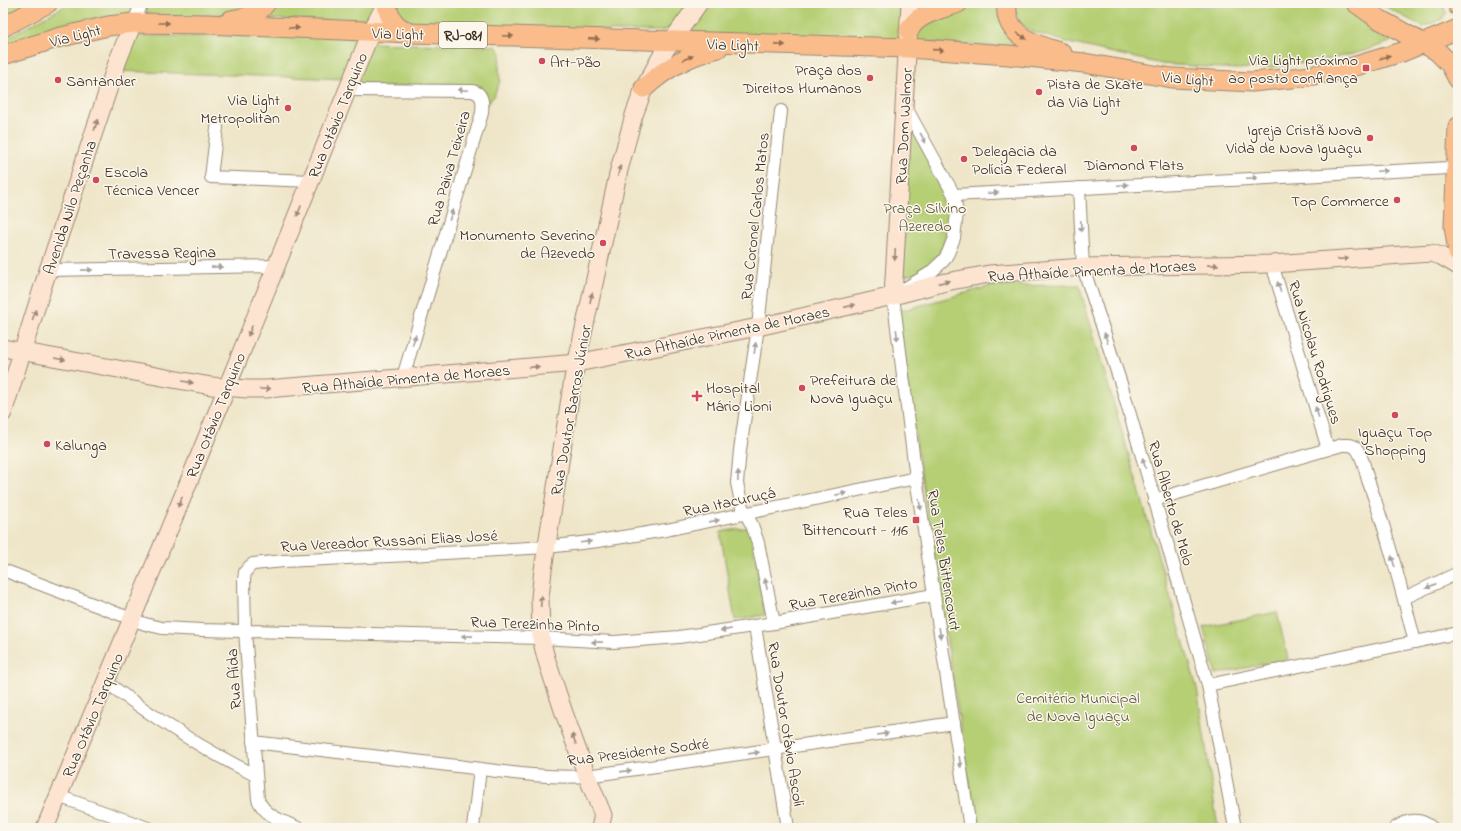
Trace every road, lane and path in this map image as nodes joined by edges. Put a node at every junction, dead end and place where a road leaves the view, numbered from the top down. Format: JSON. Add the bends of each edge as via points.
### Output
{"nodes":[{"id":1,"x":48,"y":3,"type":"edge"},
{"id":2,"x":142,"y":3,"type":"edge"},
{"id":3,"x":266,"y":3,"type":"edge"},
{"id":4,"x":387,"y":3,"type":"edge"},
{"id":5,"x":699,"y":3,"type":"edge"},
{"id":6,"x":910,"y":3,"type":"edge"},
{"id":7,"x":958,"y":3,"type":"edge"},
{"id":8,"x":1007,"y":3,"type":"edge"},
{"id":9,"x":1356,"y":3,"type":"edge"},
{"id":10,"x":133,"y":23,"type":"junction"},
{"id":11,"x":206,"y":24,"type":"junction"},
{"id":12,"x":3,"y":27,"type":"edge"},
{"id":13,"x":1458,"y":29,"type":"edge"},
{"id":14,"x":371,"y":32,"type":"junction"},
{"id":15,"x":410,"y":33,"type":"junction"},
{"id":16,"x":670,"y":38,"type":"junction"},
{"id":17,"x":908,"y":40,"type":"junction"},
{"id":18,"x":1424,"y":43,"type":"junction"},
{"id":19,"x":734,"y":44,"type":"junction"},
{"id":20,"x":3,"y":55,"type":"edge"},
{"id":21,"x":1098,"y":66,"type":"junction"},
{"id":22,"x":1458,"y":79,"type":"edge"},
{"id":23,"x":644,"y":88,"type":"junction"},
{"id":24,"x":348,"y":90,"type":"junction"},
{"id":25,"x":904,"y":104,"type":"junction"},
{"id":26,"x":781,"y":111,"type":"dead end"},
{"id":27,"x":1458,"y":127,"type":"edge"},
{"id":28,"x":217,"y":128,"type":"dead end"},
{"id":29,"x":1457,"y":164,"type":"edge"},
{"id":30,"x":311,"y":181,"type":"junction"},
{"id":31,"x":1079,"y":188,"type":"junction"},
{"id":32,"x":954,"y":195,"type":"junction"},
{"id":33,"x":1454,"y":226,"type":"junction"},
{"id":34,"x":1431,"y":253,"type":"junction"},
{"id":35,"x":1458,"y":253,"type":"edge"},
{"id":36,"x":1272,"y":264,"type":"junction"},
{"id":37,"x":276,"y":266,"type":"junction"},
{"id":38,"x":1458,"y":266,"type":"edge"},
{"id":39,"x":1083,"y":267,"type":"junction"},
{"id":40,"x":48,"y":270,"type":"junction"},
{"id":41,"x":884,"y":304,"type":"junction"},
{"id":42,"x":758,"y":327,"type":"junction"},
{"id":43,"x":3,"y":348,"type":"edge"},
{"id":44,"x":22,"y":352,"type":"junction"},
{"id":45,"x":577,"y":363,"type":"junction"},
{"id":46,"x":403,"y":377,"type":"junction"},
{"id":47,"x":226,"y":388,"type":"junction"},
{"id":48,"x":3,"y":413,"type":"edge"},
{"id":49,"x":1328,"y":449,"type":"junction"},
{"id":50,"x":916,"y":478,"type":"junction"},
{"id":51,"x":1154,"y":500,"type":"junction"},
{"id":52,"x":746,"y":514,"type":"junction"},
{"id":53,"x":547,"y":547,"type":"junction"},
{"id":54,"x":3,"y":570,"type":"edge"},
{"id":55,"x":1458,"y":573,"type":"edge"},
{"id":56,"x":244,"y":580,"type":"joint"},
{"id":57,"x":934,"y":595,"type":"junction"},
{"id":58,"x":1404,"y":598,"type":"junction"},
{"id":59,"x":132,"y":618,"type":"junction"},
{"id":60,"x":774,"y":623,"type":"junction"},
{"id":61,"x":755,"y":626,"type":"junction"},
{"id":62,"x":245,"y":631,"type":"junction"},
{"id":63,"x":1458,"y":633,"type":"edge"},
{"id":64,"x":541,"y":638,"type":"junction"},
{"id":65,"x":1415,"y":642,"type":"junction"},
{"id":66,"x":106,"y":682,"type":"junction"},
{"id":67,"x":1208,"y":685,"type":"junction"},
{"id":68,"x":954,"y":723,"type":"junction"},
{"id":69,"x":253,"y":742,"type":"junction"},
{"id":70,"x":775,"y":750,"type":"junction"},
{"id":71,"x":480,"y":768,"type":"junction"},
{"id":72,"x":255,"y":775,"type":"junction"},
{"id":73,"x":587,"y":776,"type":"junction"},
{"id":74,"x":58,"y":796,"type":"junction"},
{"id":75,"x":274,"y":823,"type":"edge"},
{"id":76,"x":604,"y":824,"type":"edge"},
{"id":77,"x":45,"y":828,"type":"edge"},
{"id":78,"x":148,"y":828,"type":"edge"},
{"id":79,"x":298,"y":828,"type":"edge"},
{"id":80,"x":473,"y":828,"type":"edge"},
{"id":81,"x":788,"y":828,"type":"edge"},
{"id":82,"x":970,"y":828,"type":"edge"},
{"id":83,"x":1235,"y":828,"type":"edge"},
{"id":84,"x":1395,"y":828,"type":"edge"},
{"id":85,"x":1432,"y":828,"type":"edge"}],
"edges":[{"from":1,"to":12,"type":"main road"},
{"from":2,"to":10,"type":"street","name":"Avenida Nilo Peçanha"},
{"from":3,"to":11,"type":"main road","via":[[249,17]]},
{"from":4,"to":14,"type":"main road","name":"Rua Otávio Tarquino"},
{"from":4,"to":15,"type":"main road","via":[[392,20]]},
{"from":5,"to":16,"type":"main road","name":"Rua Doutor Barros Júnior"},
{"from":6,"to":17,"type":"main road","name":"Rua Dom Walmor"},
{"from":7,"to":17,"type":"main road","via":[[916,20],[910,27]]},
{"from":8,"to":21,"type":"main road","one_way":true,"via":[[1009,21],[1021,36],[1036,44]]},
{"from":9,"to":18,"type":"main road","via":[[1377,18]]},
{"from":10,"to":11,"type":"main road","name":"Via Light","number":"RJ-081","one_way":true},
{"from":10,"to":20,"type":"main road","name":"Via Light","number":"RJ-081","via":[[108,26]]},
{"from":40,"to":10,"type":"main road","name":"Avenida Nilo Peçanha","one_way":true,"via":[[118,60]]},
{"from":11,"to":14,"type":"main road","name":"Via Light","number":"RJ-081","one_way":true},
{"from":13,"to":18,"type":"main road","name":"Via Light","number":"RJ-081"},
{"from":14,"to":15,"type":"main road","name":"Via Light","number":"RJ-081"},
{"from":14,"to":24,"type":"main road","name":"Rua Otávio Tarquino"},
{"from":15,"to":16,"type":"main road","name":"Via Light","number":"RJ-081","one_way":true},
{"from":16,"to":19,"type":"main road","name":"Via Light","number":"RJ-081"},
{"from":16,"to":23,"type":"main road","name":"Rua Doutor Barros Júnior"},
{"from":19,"to":17,"type":"main road","name":"Via Light","number":"RJ-081","one_way":true},
{"from":17,"to":21,"type":"main road","name":"Via Light","number":"RJ-081","one_way":true},
{"from":17,"to":25,"type":"main road","name":"Rua Dom Walmor"},
{"from":21,"to":18,"type":"main road","name":"Via Light","number":"RJ-081","one_way":true,"via":[[1172,78],[1260,81],[1346,70]]},
{"from":18,"to":22,"type":"main road","via":[[1447,60]]},
{"from":23,"to":19,"type":"main road","one_way":true,"via":[[676,64]]},
{"from":45,"to":23,"type":"main road","name":"Rua Doutor Barros Júnior","one_way":true,"via":[[618,170]]},
{"from":24,"to":30,"type":"main road","name":"Rua Otávio Tarquino"},
{"from":46,"to":24,"type":"street","name":"Rua Paiva Teixeira","one_way":true,"via":[[483,104],[480,95],[472,91]]},
{"from":25,"to":32,"type":"street","one_way":true},
{"from":25,"to":41,"type":"main road","name":"Rua Dom Walmor","one_way":true},
{"from":26,"to":42,"type":"street","name":"Rua Coronel Carlos Matos"},
{"from":27,"to":29,"type":"main road"},
{"from":28,"to":30,"type":"street","via":[[211,177]]},
{"from":31,"to":29,"type":"street","one_way":true,"via":[[1448,168]]},
{"from":29,"to":33,"type":"main road"},
{"from":30,"to":37,"type":"main road","name":"Rua Otávio Tarquino","one_way":true},
{"from":32,"to":31,"type":"street","one_way":true},
{"from":31,"to":39,"type":"street","name":"Rua Alberto de Melo","one_way":true},
{"from":32,"to":41,"type":"street","via":[[956,222],[948,254],[938,267]]},
{"from":33,"to":34,"type":"main road","via":[[1446,241]]},
{"from":33,"to":35,"type":"main road"},
{"from":36,"to":34,"type":"main road","name":"Rua Athaíde Pimenta de Moraes","one_way":true},
{"from":34,"to":38,"type":"main road","name":"Rua Athaíde Pimenta de Moraes"},
{"from":39,"to":36,"type":"main road","name":"Rua Athaíde Pimenta de Moraes","one_way":true},
{"from":49,"to":36,"type":"street","name":"Rua Nicolau Rodrigues","one_way":true},
{"from":40,"to":37,"type":"street","name":"Travessa Regina","one_way":true},
{"from":37,"to":47,"type":"main road","name":"Rua Otávio Tarquino","one_way":true},
{"from":41,"to":39,"type":"main road","name":"Rua Athaíde Pimenta de Moraes","one_way":true,"via":[[946,282],[973,277]]},
{"from":51,"to":39,"type":"street","name":"Rua Alberto de Melo","one_way":true,"via":[[1122,387]]},
{"from":44,"to":40,"type":"main road","name":"Avenida Nilo Peçanha","one_way":true},
{"from":42,"to":41,"type":"main road","name":"Rua Athaíde Pimenta de Moraes","one_way":true},
{"from":41,"to":50,"type":"street","name":"Rua Teles Bittencourt","one_way":true},
{"from":42,"to":45,"type":"main road","name":"Rua Athaíde Pimenta de Moraes"},
{"from":52,"to":42,"type":"street","name":"Rua Coronel Carlos Matos","one_way":true,"via":[[740,496],[738,467]]},
{"from":43,"to":44,"type":"main road","name":"Rua Athaíde Pimenta de Moraes"},
{"from":44,"to":47,"type":"main road","name":"Rua Athaíde Pimenta de Moraes","one_way":true},
{"from":44,"to":48,"type":"main road","name":"Avenida Nilo Peçanha"},
{"from":46,"to":45,"type":"main road","name":"Rua Athaíde Pimenta de Moraes","one_way":true},
{"from":45,"to":53,"type":"main road","name":"Rua Doutor Barros Júnior"},
{"from":47,"to":46,"type":"main road","name":"Rua Athaíde Pimenta de Moraes","one_way":true,"via":[[266,390]]},
{"from":47,"to":59,"type":"main road","name":"Rua Otávio Tarquino","one_way":true},
{"from":49,"to":51,"type":"street"},
{"from":58,"to":49,"type":"street","one_way":true,"via":[[1375,498],[1358,451],[1350,444]]},
{"from":52,"to":50,"type":"street","name":"Rua Itacuruçá","one_way":true},
{"from":50,"to":57,"type":"street","name":"Rua Teles Bittencourt","one_way":true},
{"from":51,"to":67,"type":"street","name":"Rua Alberto de Melo"},
{"from":53,"to":52,"type":"street","name":"Rua Itacuruçá","one_way":true,"via":[[666,530]]},
{"from":60,"to":52,"type":"street","name":"Rua Coronel Carlos Matos","one_way":true,"via":[[758,543]]},
{"from":53,"to":56,"type":"street","name":"Rua Vereador Russani Elias José","via":[[258,563],[249,567]]},
{"from":64,"to":53,"type":"main road","name":"Rua Doutor Barros Júnior","one_way":true,"via":[[540,597]]},
{"from":54,"to":59,"type":"street","name":"Rua Terezinha Pinto"},
{"from":55,"to":58,"type":"street","one_way":true},
{"from":56,"to":62,"type":"street","name":"Rua Aída"},
{"from":57,"to":60,"type":"street","name":"Rua Terezinha Pinto","one_way":true},
{"from":57,"to":68,"type":"street","name":"Rua Teles Bittencourt","one_way":true},
{"from":58,"to":65,"type":"street"},
{"from":59,"to":62,"type":"street","name":"Rua Terezinha Pinto","via":[[162,628]]},
{"from":59,"to":66,"type":"main road","name":"Rua Otávio Tarquino"},
{"from":60,"to":61,"type":"street","name":"Rua Terezinha Pinto"},
{"from":61,"to":64,"type":"street","name":"Rua Terezinha Pinto","one_way":true,"via":[[642,640],[598,642]]},
{"from":61,"to":70,"type":"street","name":"Rua Doutor Otávio Ascoli"},
{"from":64,"to":62,"type":"street","name":"Rua Terezinha Pinto","one_way":true},
{"from":62,"to":69,"type":"street","name":"Rua Aída"},
{"from":63,"to":65,"type":"street"},
{"from":73,"to":64,"type":"main road","name":"Rua Doutor Barros Júnior","one_way":true},
{"from":65,"to":67,"type":"street"},
{"from":66,"to":72,"type":"street","via":[[208,751]]},
{"from":66,"to":74,"type":"main road","name":"Rua Otávio Tarquino"},
{"from":67,"to":83,"type":"street","name":"Rua Alberto de Melo"},
{"from":70,"to":68,"type":"street","name":"Rua Presidente Sodré","one_way":true},
{"from":68,"to":82,"type":"street","name":"Rua Teles Bittencourt","one_way":true},
{"from":69,"to":71,"type":"street","name":"Rua Presidente Sodré"},
{"from":69,"to":72,"type":"street","name":"Rua Aída"},
{"from":73,"to":70,"type":"street","name":"Rua Presidente Sodré","one_way":true},
{"from":70,"to":81,"type":"street","name":"Rua Doutor Otávio Ascoli"},
{"from":71,"to":73,"type":"street","name":"Rua Presidente Sodré","via":[[559,777]]},
{"from":71,"to":80,"type":"street"},
{"from":72,"to":75,"type":"street","name":"Rua Aída","via":[[258,799]]},
{"from":73,"to":76,"type":"main road","name":"Rua Doutor Barros Júnior"},
{"from":74,"to":77,"type":"main road","name":"Rua Otávio Tarquino"},
{"from":74,"to":78,"type":"street"},
{"from":75,"to":79,"type":"street","name":"Rua Aída"},
{"from":84,"to":85,"type":"street","via":[[1415,821]]}]}
